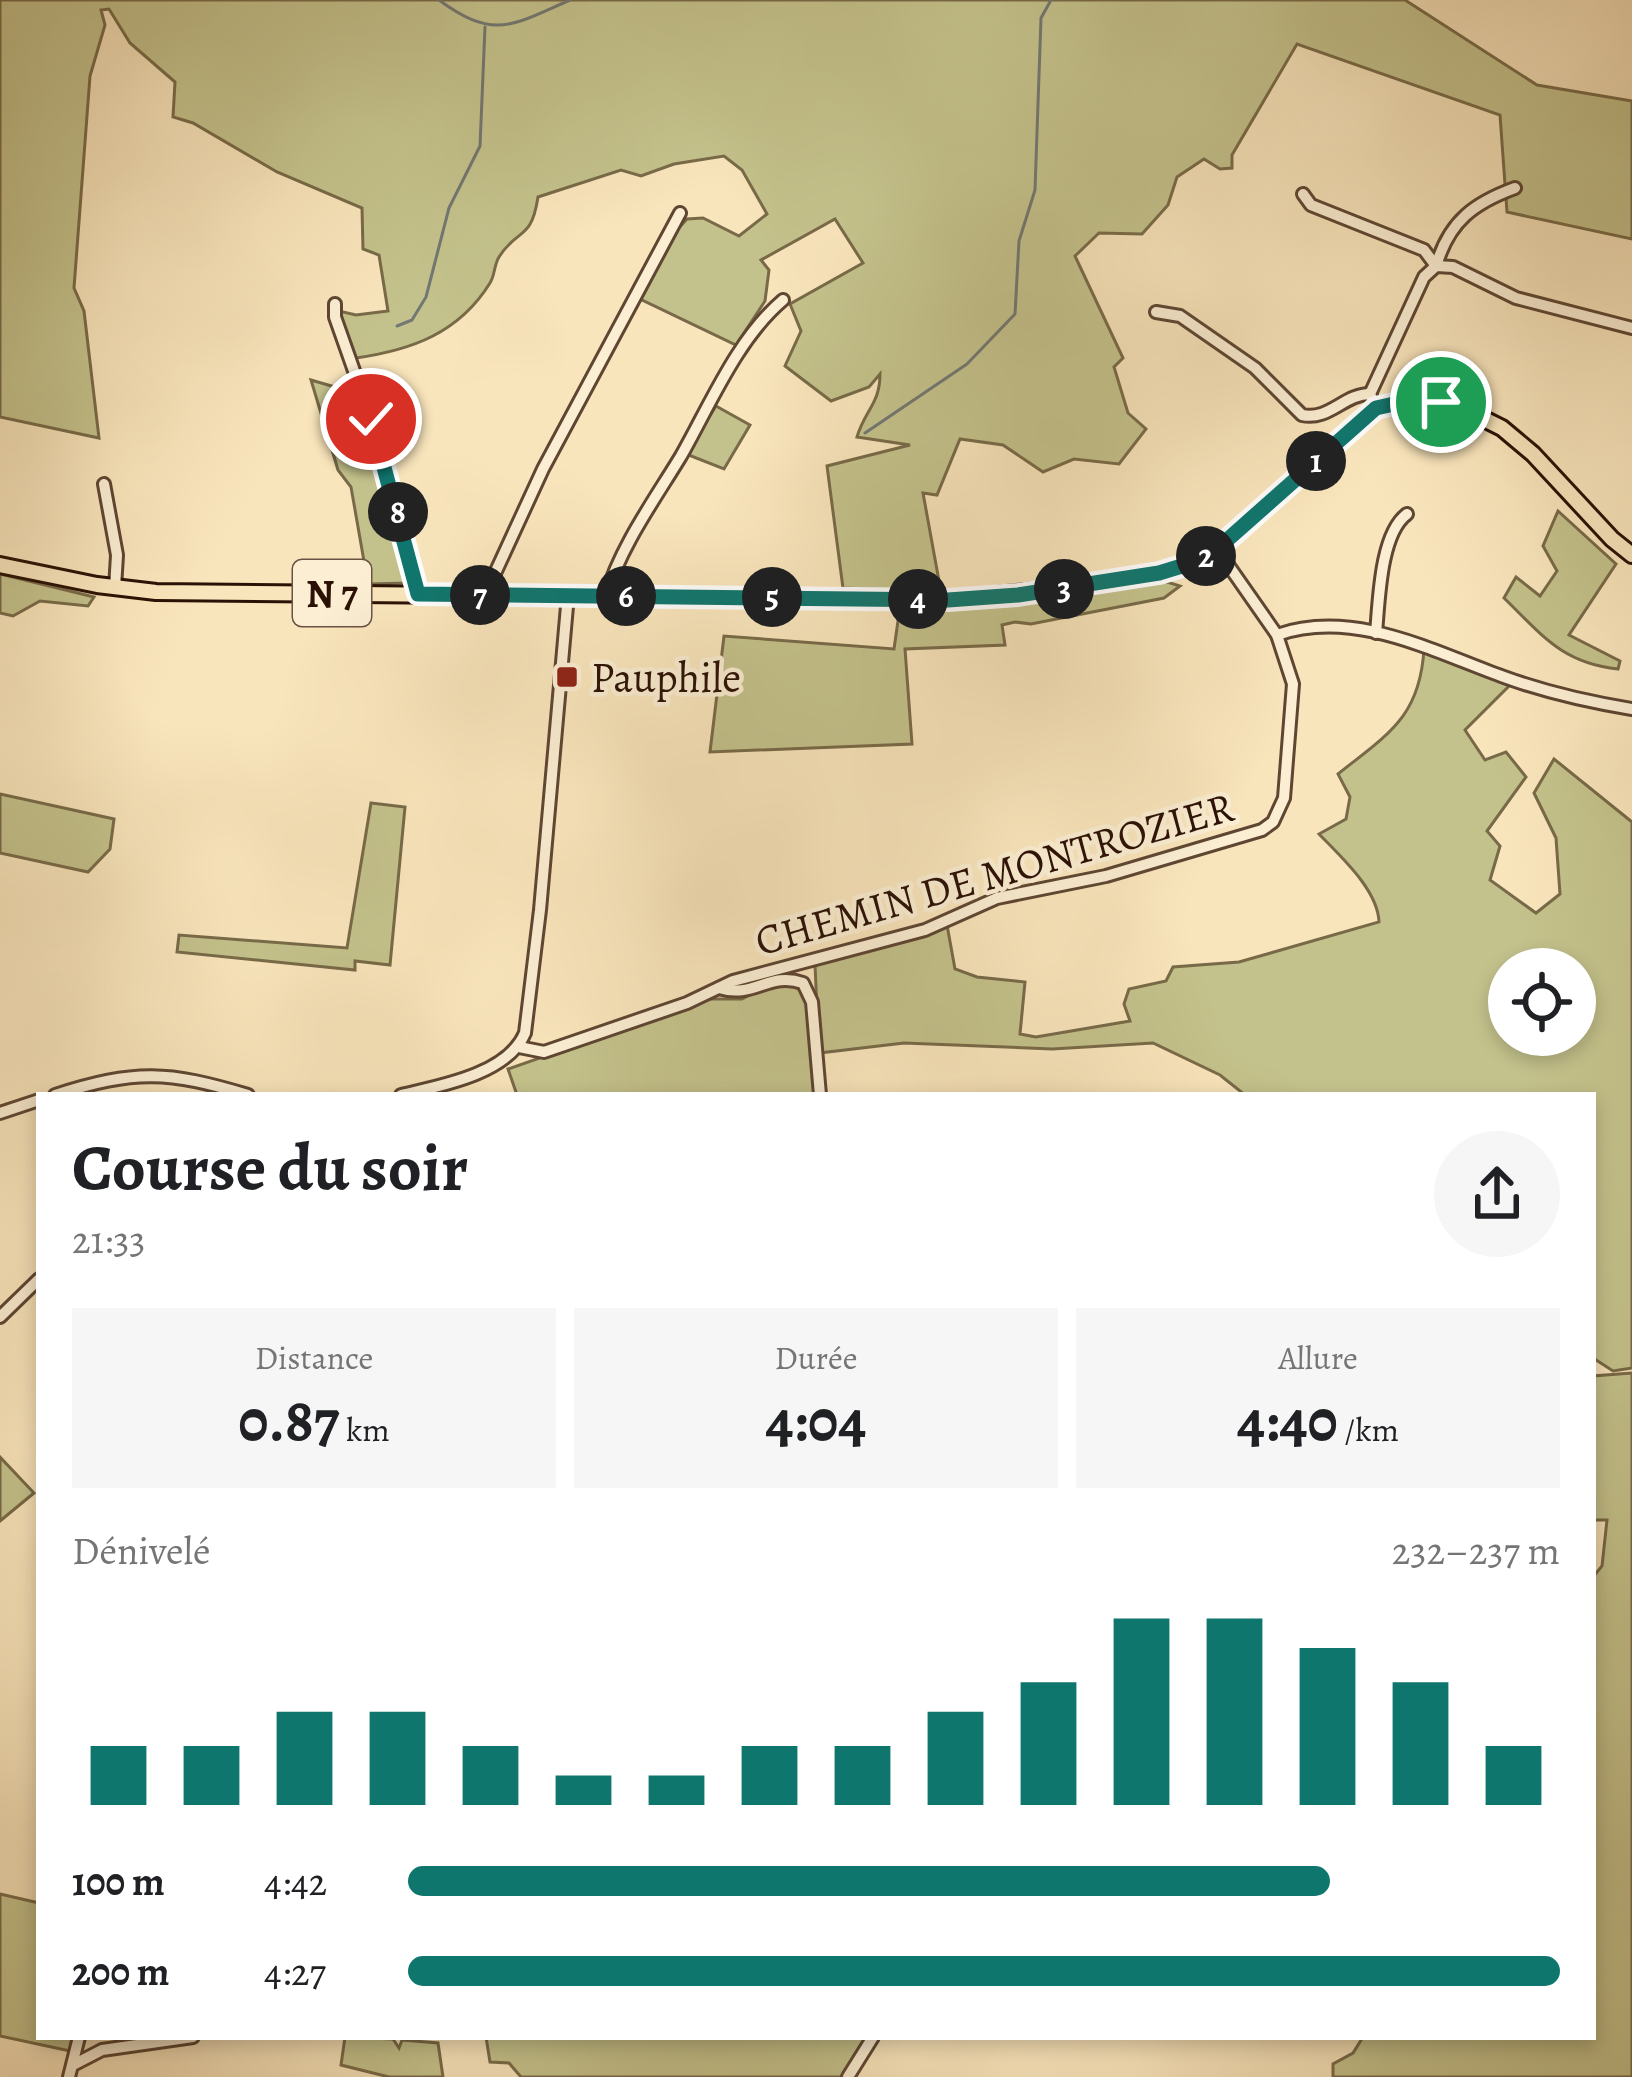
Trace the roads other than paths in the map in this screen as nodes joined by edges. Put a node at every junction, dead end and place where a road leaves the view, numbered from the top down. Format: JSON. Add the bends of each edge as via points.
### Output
{"nodes":[{"id":1,"x":1515,"y":188,"type":"dead end"},
{"id":2,"x":1303,"y":194,"type":"dead end"},
{"id":3,"x":680,"y":213,"type":"dead end"},
{"id":4,"x":1436,"y":266,"type":"junction"},
{"id":5,"x":783,"y":300,"type":"dead end"},
{"id":6,"x":335,"y":304,"type":"dead end"},
{"id":7,"x":1156,"y":312,"type":"dead end"},
{"id":8,"x":1632,"y":328,"type":"edge"},
{"id":9,"x":1373,"y":401,"type":"junction"},
{"id":10,"x":104,"y":484,"type":"dead end"},
{"id":11,"x":1407,"y":514,"type":"dead end"},
{"id":12,"x":1217,"y":549,"type":"junction"},
{"id":13,"x":1632,"y":555,"type":"edge"},
{"id":14,"x":0,"y":565,"type":"edge"},
{"id":15,"x":115,"y":588,"type":"junction"},
{"id":16,"x":418,"y":594,"type":"junction"},
{"id":17,"x":485,"y":595,"type":"junction"},
{"id":18,"x":568,"y":596,"type":"junction"},
{"id":19,"x":606,"y":596,"type":"junction"},
{"id":20,"x":1376,"y":633,"type":"junction"},
{"id":21,"x":1277,"y":635,"type":"junction"},
{"id":22,"x":1632,"y":709,"type":"edge"},
{"id":23,"x":719,"y":988,"type":"junction"},
{"id":24,"x":519,"y":1047,"type":"junction"},
{"id":25,"x":66,"y":1092,"type":"edge"},
{"id":26,"x":237,"y":1092,"type":"edge"},
{"id":27,"x":409,"y":1092,"type":"edge"},
{"id":28,"x":820,"y":1092,"type":"edge"},
{"id":29,"x":36,"y":1101,"type":"edge"},
{"id":30,"x":0,"y":1113,"type":"edge"},
{"id":31,"x":36,"y":1282,"type":"edge"},
{"id":32,"x":0,"y":1317,"type":"edge"},
{"id":33,"x":78,"y":2040,"type":"edge"},
{"id":34,"x":172,"y":2040,"type":"edge"},
{"id":35,"x":871,"y":2040,"type":"edge"},
{"id":36,"x":71,"y":2071,"type":"edge"},
{"id":37,"x":848,"y":2077,"type":"edge"}],
"edges":[{"from":1,"to":4,"type":"street","via":[[1463,214]]},
{"from":2,"to":4,"type":"street","via":[[1311,205],[1424,250]]},
{"from":3,"to":17,"type":"street"},
{"from":4,"to":8,"type":"street","via":[[1516,298]]},
{"from":4,"to":9,"type":"street","via":[[1424,277]]},
{"from":5,"to":19,"type":"street","via":[[743,349]]},
{"from":6,"to":16,"type":"street"},
{"from":7,"to":9,"type":"street","via":[[1180,316],[1255,368],[1302,415],[1324,414],[1351,395]]},
{"from":9,"to":12,"type":"main road","number":"N 7"},
{"from":9,"to":13,"type":"main road","via":[[1441,402],[1502,428]]},
{"from":10,"to":15,"type":"street"},
{"from":11,"to":20,"type":"street","via":[[1386,554]]},
{"from":12,"to":19,"type":"main road","number":"N 7","via":[[1159,573],[988,598]]},
{"from":12,"to":21,"type":"street","name":"CHEMIN DE MONTROZIER"},
{"from":14,"to":15,"type":"main road","number":"N 7"},
{"from":15,"to":16,"type":"main road","number":"N 7"},
{"from":16,"to":17,"type":"main road","number":"N 7"},
{"from":17,"to":18,"type":"main road","number":"N 7"},
{"from":18,"to":19,"type":"main road","number":"N 7"},
{"from":18,"to":24,"type":"street"},
{"from":20,"to":21,"type":"street","via":[[1303,628]]},
{"from":20,"to":22,"type":"street","via":[[1515,681]]},
{"from":21,"to":23,"type":"street","name":"CHEMIN DE MONTROZIER","via":[[1293,684],[1286,782],[1279,810],[1262,830],[997,898],[925,931]]},
{"from":23,"to":24,"type":"street","name":"CHEMIN DE MONTROZIER","via":[[544,1052]]},
{"from":23,"to":28,"type":"street","via":[[740,993],[779,980],[803,983],[812,1002]]},
{"from":24,"to":27,"type":"street","via":[[505,1060]]},
{"from":25,"to":26,"type":"street","via":[[151,1073]]},
{"from":29,"to":30,"type":"street"},
{"from":31,"to":32,"type":"street"},
{"from":33,"to":36,"type":"street"},
{"from":34,"to":36,"type":"street","via":[[102,2050]]},
{"from":35,"to":37,"type":"street"}]}
